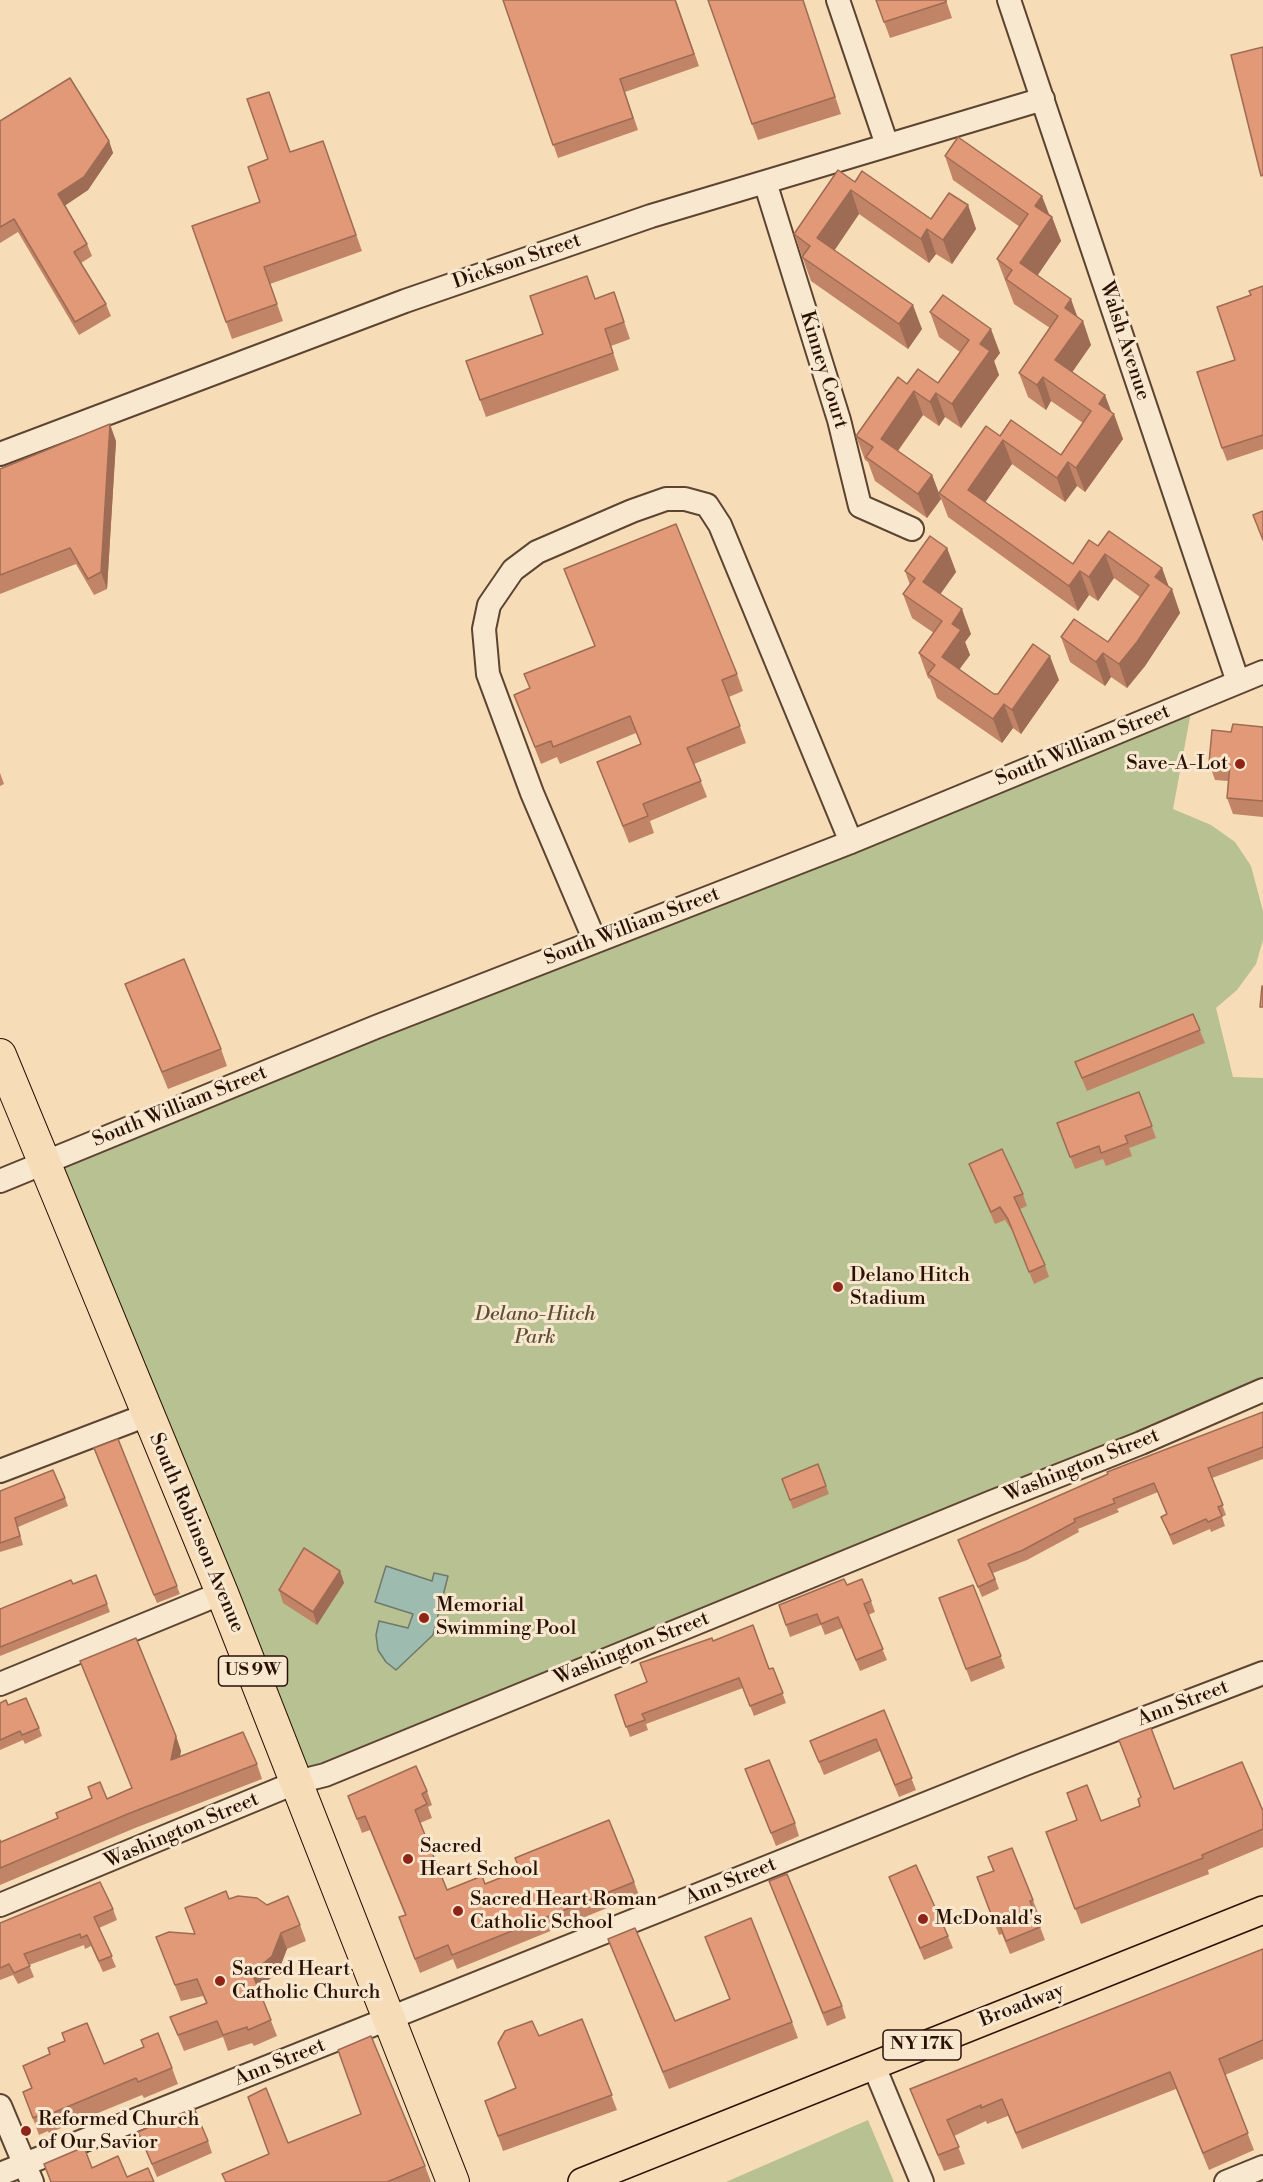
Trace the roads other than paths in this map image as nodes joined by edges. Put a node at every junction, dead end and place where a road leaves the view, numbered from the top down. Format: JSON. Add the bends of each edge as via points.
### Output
{"nodes":[{"id":1,"x":838,"y":0,"type":"edge"},
{"id":2,"x":1009,"y":0,"type":"edge"},
{"id":3,"x":1043,"y":99,"type":"junction"},
{"id":4,"x":887,"y":145,"type":"junction"},
{"id":5,"x":765,"y":182,"type":"junction"},
{"id":6,"x":0,"y":454,"type":"edge"},
{"id":7,"x":912,"y":529,"type":"dead end"},
{"id":8,"x":1263,"y":672,"type":"edge"},
{"id":9,"x":1238,"y":682,"type":"junction"},
{"id":10,"x":851,"y":842,"type":"junction"},
{"id":11,"x":596,"y":941,"type":"junction"},
{"id":12,"x":0,"y":1055,"type":"edge"},
{"id":13,"x":43,"y":1164,"type":"junction"},
{"id":14,"x":0,"y":1181,"type":"edge"},
{"id":15,"x":1263,"y":1390,"type":"edge"},
{"id":16,"x":147,"y":1415,"type":"junction"},
{"id":17,"x":0,"y":1471,"type":"edge"},
{"id":18,"x":222,"y":1593,"type":"junction"},
{"id":19,"x":1263,"y":1673,"type":"edge"},
{"id":20,"x":0,"y":1684,"type":"edge"},
{"id":21,"x":297,"y":1782,"type":"junction"},
{"id":22,"x":0,"y":1905,"type":"edge"},
{"id":23,"x":1263,"y":1910,"type":"edge"},
{"id":24,"x":390,"y":2019,"type":"junction"},
{"id":25,"x":873,"y":2064,"type":"junction"},
{"id":26,"x":0,"y":2106,"type":"edge"},
{"id":27,"x":1263,"y":2167,"type":"edge"},
{"id":28,"x":28,"y":2173,"type":"edge"},
{"id":29,"x":0,"y":2174,"type":"edge"},
{"id":30,"x":453,"y":2182,"type":"edge"},
{"id":31,"x":582,"y":2182,"type":"edge"},
{"id":32,"x":922,"y":2182,"type":"edge"},
{"id":33,"x":1226,"y":2182,"type":"edge"}],
"edges":[{"from":1,"to":4,"type":"street"},
{"from":2,"to":3,"type":"street","name":"Walsh Avenue"},
{"from":3,"to":4,"type":"street","name":"Dickson Street"},
{"from":3,"to":9,"type":"street","name":"Walsh Avenue"},
{"from":4,"to":5,"type":"street","name":"Dickson Street"},
{"from":5,"to":6,"type":"street","name":"Dickson Street","via":[[651,216],[405,301]]},
{"from":5,"to":7,"type":"street","name":"Kinney Court","via":[[839,420],[860,506]]},
{"from":8,"to":9,"type":"street","name":"South William Street"},
{"from":9,"to":10,"type":"street","name":"South William Street"},
{"from":10,"to":11,"type":"street","name":"South William Street"},
{"from":10,"to":11,"type":"street","via":[[720,525],[707,505],[666,499],[632,511],[537,552],[513,570],[489,605],[484,629],[488,674],[532,793]]},
{"from":11,"to":13,"type":"street","name":"South William Street"},
{"from":12,"to":13,"type":"highway","name":"South Robinson Avenue","number":"US 9W"},
{"from":13,"to":14,"type":"street","name":"South William Street"},
{"from":13,"to":16,"type":"highway","name":"South Robinson Avenue","number":"US 9W"},
{"from":15,"to":21,"type":"street","name":"Washington Street","via":[[325,1775]]},
{"from":16,"to":17,"type":"street"},
{"from":16,"to":18,"type":"highway","name":"South Robinson Avenue","number":"US 9W"},
{"from":18,"to":20,"type":"street"},
{"from":18,"to":21,"type":"highway","name":"South Robinson Avenue","number":"US 9W"},
{"from":19,"to":24,"type":"street","name":"Ann Street","via":[[1025,1764]]},
{"from":21,"to":22,"type":"street","name":"Washington Street"},
{"from":21,"to":24,"type":"highway","name":"South Robinson Avenue","number":"US 9W"},
{"from":23,"to":25,"type":"main road","name":"Broadway","number":"NY 17K"},
{"from":24,"to":28,"type":"street","name":"Ann Street"},
{"from":24,"to":30,"type":"highway","name":"South Robinson Avenue","number":"US 9W"},
{"from":25,"to":31,"type":"main road","name":"Broadway","number":"NY 17K"},
{"from":25,"to":32,"type":"street"},
{"from":26,"to":28,"type":"street"},
{"from":27,"to":33,"type":"street"},
{"from":28,"to":29,"type":"street","name":"Ann Street"}]}
